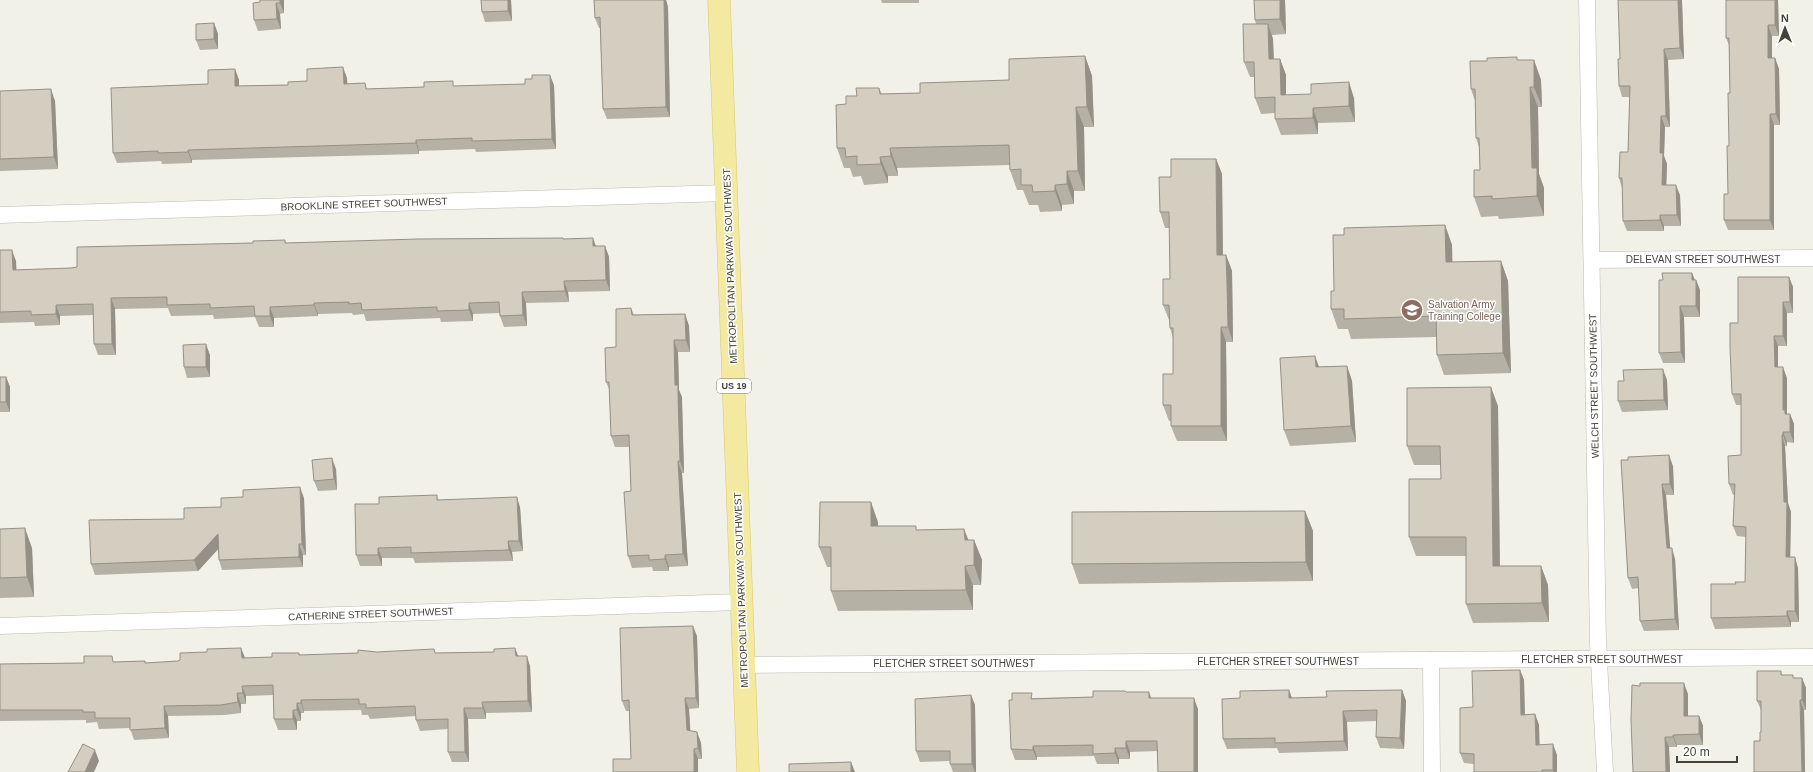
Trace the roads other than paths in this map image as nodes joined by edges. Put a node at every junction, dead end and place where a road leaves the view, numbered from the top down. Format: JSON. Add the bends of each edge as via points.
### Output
{"nodes":[{"id":1,"x":719,"y":0,"type":"edge"},
{"id":2,"x":1587,"y":0,"type":"edge"},
{"id":3,"x":727,"y":193,"type":"junction"},
{"id":4,"x":0,"y":215,"type":"edge"},
{"id":5,"x":1813,"y":258,"type":"edge"},
{"id":6,"x":1592,"y":260,"type":"junction"},
{"id":7,"x":741,"y":602,"type":"junction"},
{"id":8,"x":0,"y":626,"type":"edge"},
{"id":9,"x":1813,"y":657,"type":"edge"},
{"id":10,"x":1599,"y":659,"type":"junction"},
{"id":11,"x":1430,"y":660,"type":"junction"},
{"id":12,"x":744,"y":665,"type":"junction"},
{"id":13,"x":748,"y":772,"type":"edge"},
{"id":14,"x":1432,"y":772,"type":"edge"},
{"id":15,"x":1606,"y":772,"type":"edge"}],
"edges":[{"from":1,"to":3,"type":"main road","name":"METROPOLITAN PARKWAY SOUTHWEST","number":"US 19"},
{"from":2,"to":6,"type":"street","name":"WELCH STREET SOUTHWEST"},
{"from":3,"to":4,"type":"street","name":"BROOKLINE STREET SOUTHWEST"},
{"from":3,"to":7,"type":"main road","name":"METROPOLITAN PARKWAY SOUTHWEST","number":"US 19"},
{"from":5,"to":6,"type":"street","name":"DELEVAN STREET SOUTHWEST"},
{"from":6,"to":10,"type":"street","name":"WELCH STREET SOUTHWEST"},
{"from":7,"to":8,"type":"street","name":"CATHERINE STREET SOUTHWEST"},
{"from":7,"to":12,"type":"main road","name":"METROPOLITAN PARKWAY SOUTHWEST","number":"US 19"},
{"from":9,"to":10,"type":"street","name":"FLETCHER STREET SOUTHWEST"},
{"from":10,"to":11,"type":"street","name":"FLETCHER STREET SOUTHWEST"},
{"from":10,"to":15,"type":"street","name":"WELCH STREET SOUTHWEST"},
{"from":11,"to":12,"type":"street","name":"FLETCHER STREET SOUTHWEST"},
{"from":11,"to":14,"type":"street"},
{"from":12,"to":13,"type":"main road","name":"METROPOLITAN PARKWAY SOUTHWEST","number":"US 19"}]}
